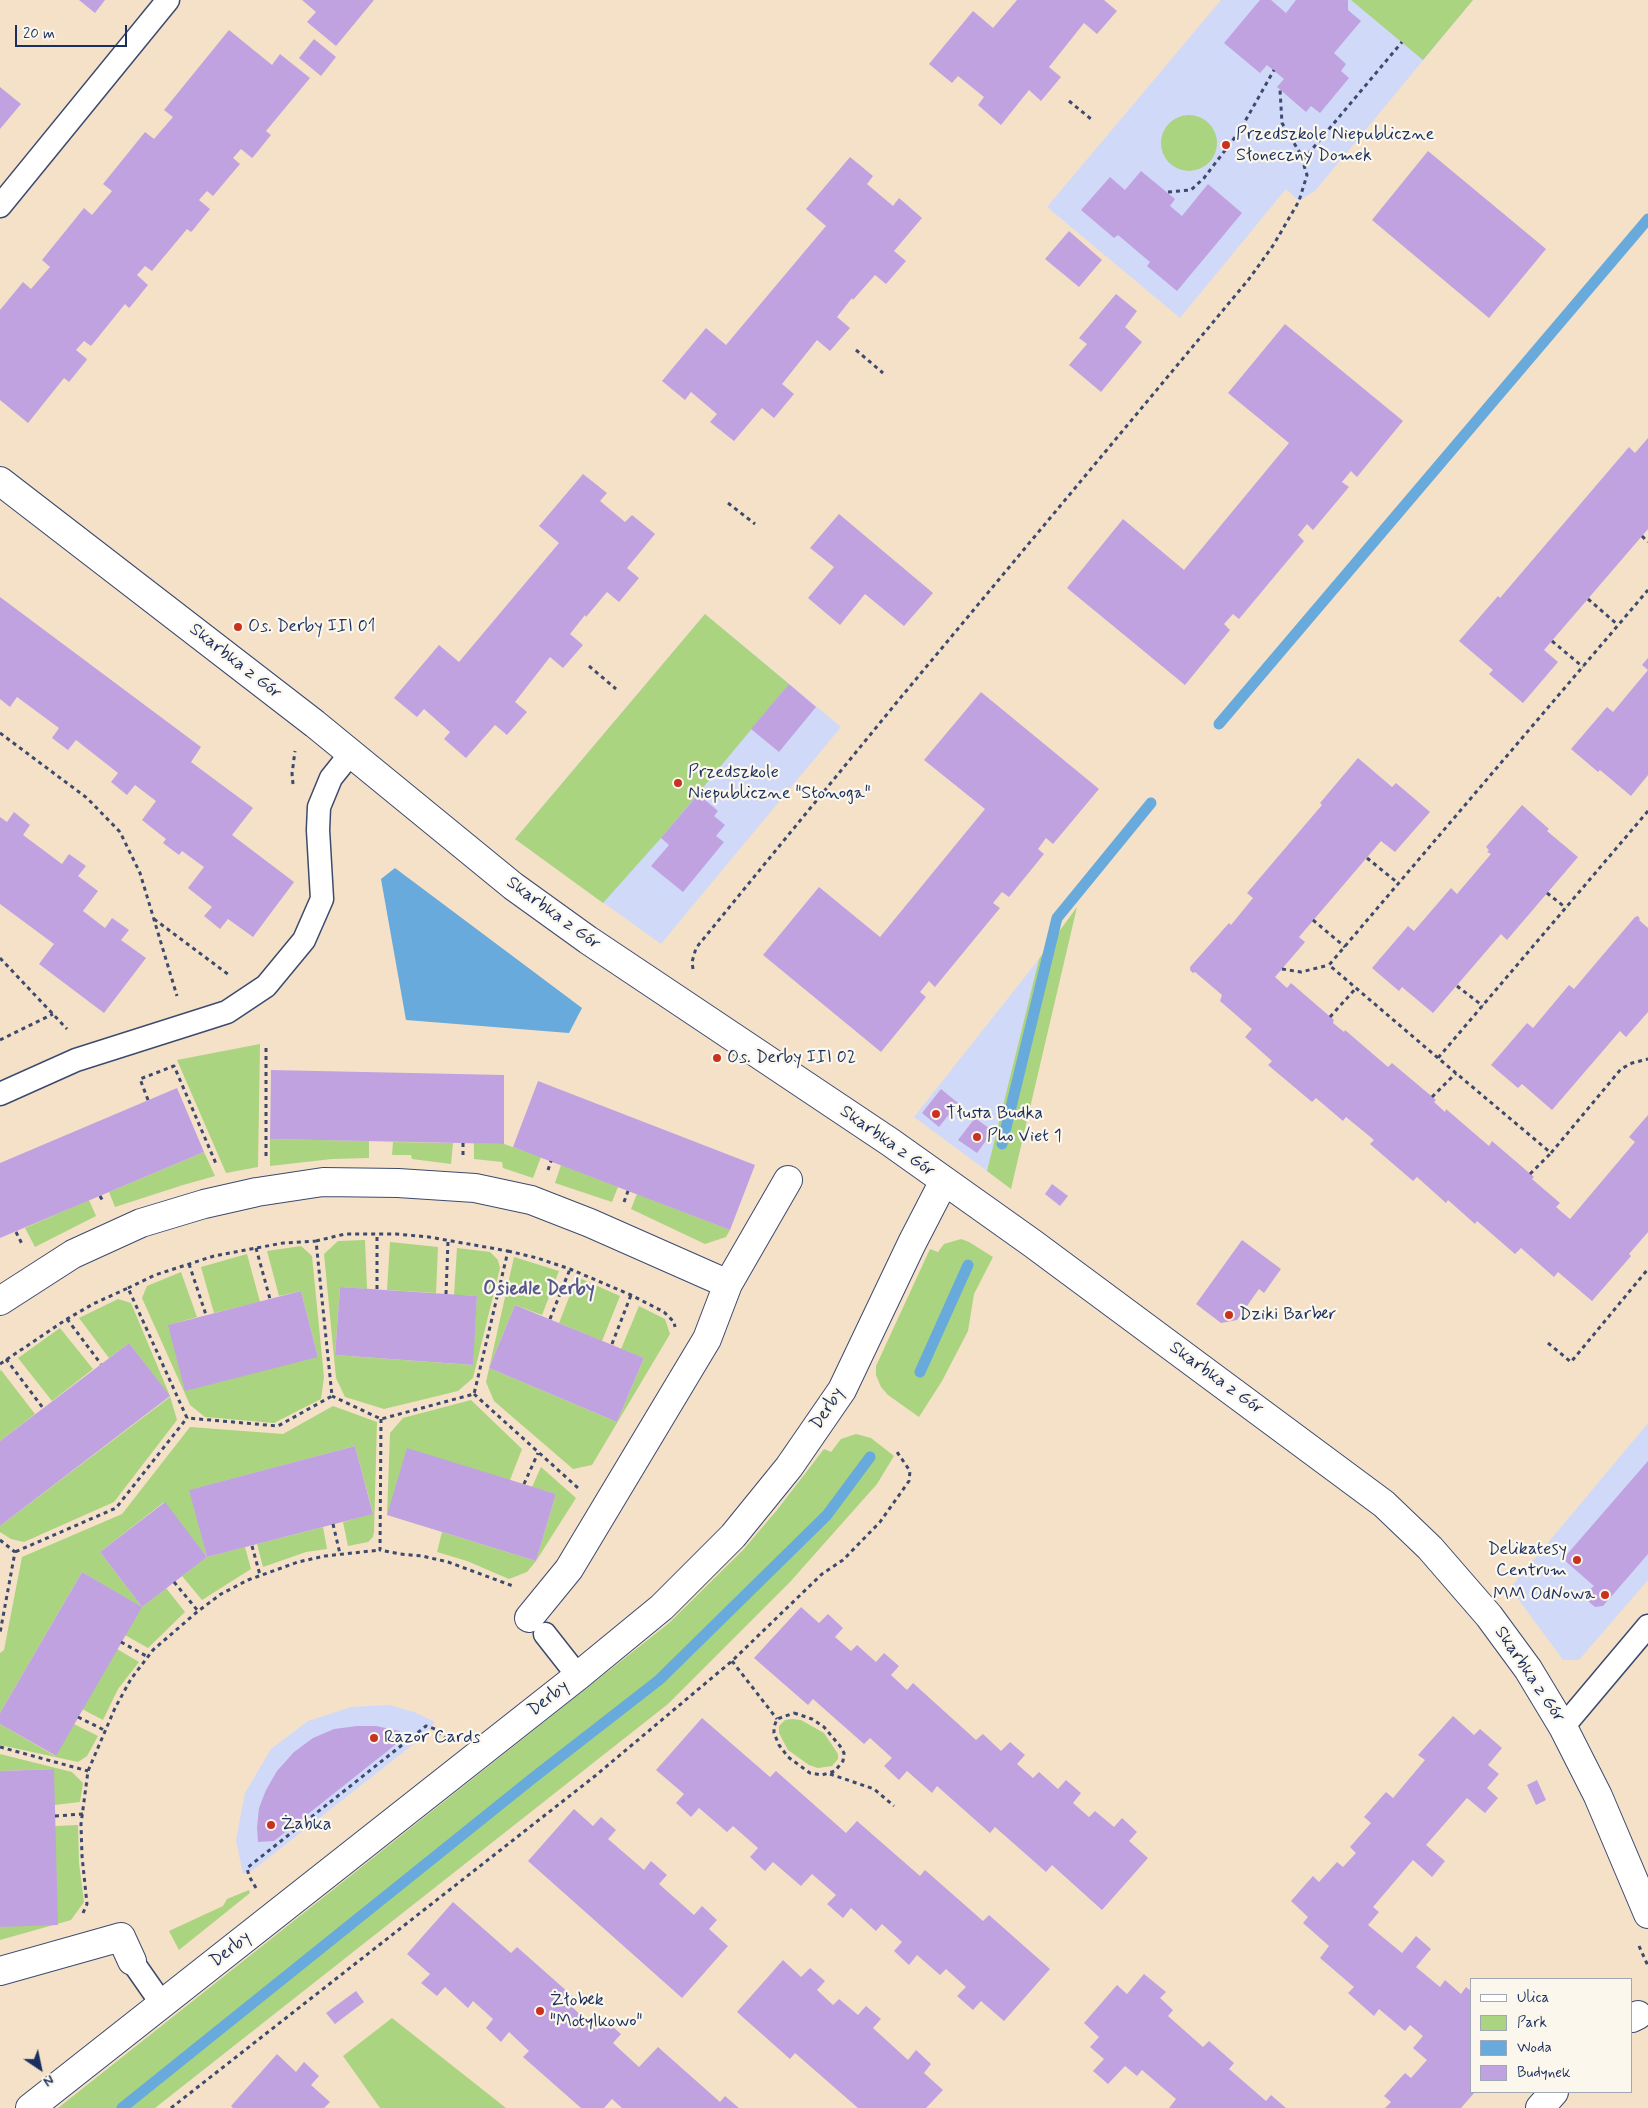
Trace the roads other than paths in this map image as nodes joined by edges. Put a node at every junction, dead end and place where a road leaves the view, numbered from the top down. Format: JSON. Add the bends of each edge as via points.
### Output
{"nodes":[{"id":1,"x":168,"y":0,"type":"edge"},
{"id":2,"x":0,"y":206,"type":"edge"},
{"id":3,"x":0,"y":481,"type":"edge"},
{"id":4,"x":351,"y":753,"type":"junction"},
{"id":5,"x":0,"y":1094,"type":"edge"},
{"id":6,"x":788,"y":1180,"type":"dead end"},
{"id":7,"x":944,"y":1181,"type":"junction"},
{"id":8,"x":728,"y":1284,"type":"junction"},
{"id":9,"x":0,"y":1300,"type":"edge"},
{"id":10,"x":537,"y":1626,"type":"joint"},
{"id":11,"x":1648,"y":1626,"type":"edge"},
{"id":12,"x":578,"y":1676,"type":"junction"},
{"id":13,"x":1563,"y":1727,"type":"junction"},
{"id":14,"x":1648,"y":1914,"type":"edge"},
{"id":15,"x":132,"y":1961,"type":"joint"},
{"id":16,"x":0,"y":1971,"type":"edge"},
{"id":17,"x":162,"y":2004,"type":"junction"},
{"id":18,"x":1553,"y":2093,"type":"edge"},
{"id":19,"x":30,"y":2108,"type":"edge"},
{"id":20,"x":1540,"y":2108,"type":"edge"}],
"edges":[{"from":1,"to":2,"type":"lane"},
{"from":3,"to":4,"type":"street","name":"Skarbka z Gór"},
{"from":4,"to":5,"type":"lane","via":[[331,778],[319,807],[322,899],[304,940],[266,986],[227,1012],[76,1060]]},
{"from":4,"to":7,"type":"street","name":"Skarbka z Gór","via":[[513,886],[580,935]]},
{"from":6,"to":8,"type":"street"},
{"from":7,"to":12,"type":"street","name":"Derby","via":[[842,1390],[789,1466],[733,1536],[676,1593]]},
{"from":7,"to":13,"type":"street","name":"Skarbka z Gór","via":[[1040,1248],[1384,1504],[1430,1548],[1489,1616],[1528,1669]]},
{"from":8,"to":9,"type":"street","via":[[531,1200],[475,1188],[323,1182],[257,1192],[141,1223],[73,1254]]},
{"from":8,"to":10,"type":"street","via":[[707,1338]]},
{"from":10,"to":12,"type":"lane"},
{"from":11,"to":13,"type":"lane"},
{"from":12,"to":17,"type":"street","name":"Derby"},
{"from":13,"to":14,"type":"street","name":"Skarbka z Gór","via":[[1598,1796]]},
{"from":15,"to":16,"type":"street","via":[[121,1937]]},
{"from":15,"to":17,"type":"lane"},
{"from":17,"to":19,"type":"street","name":"Derby"},
{"from":18,"to":20,"type":"street"}]}
